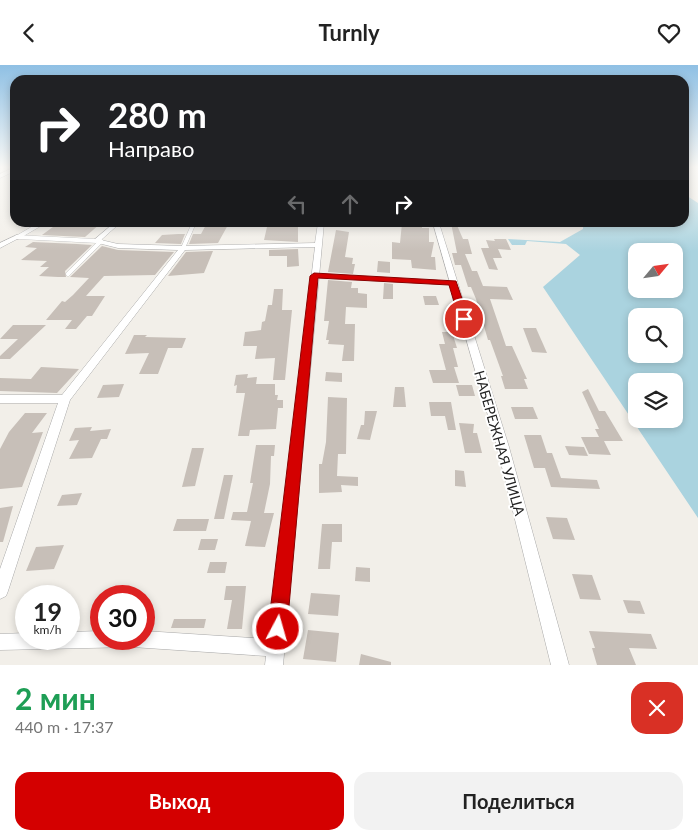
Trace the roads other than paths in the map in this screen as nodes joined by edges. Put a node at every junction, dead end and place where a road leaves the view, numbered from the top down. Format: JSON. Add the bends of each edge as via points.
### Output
{"nodes":[{"id":1,"x":36,"y":227,"type":"edge"},
{"id":2,"x":113,"y":227,"type":"edge"},
{"id":3,"x":192,"y":227,"type":"edge"},
{"id":4,"x":320,"y":227,"type":"edge"},
{"id":5,"x":437,"y":227,"type":"edge"},
{"id":6,"x":17,"y":237,"type":"junction"},
{"id":7,"x":99,"y":241,"type":"junction"},
{"id":8,"x":318,"y":245,"type":"junction"},
{"id":9,"x":0,"y":246,"type":"edge"},
{"id":10,"x":183,"y":248,"type":"junction"},
{"id":11,"x":68,"y":274,"type":"dead end"},
{"id":12,"x":314,"y":276,"type":"junction"},
{"id":13,"x":453,"y":283,"type":"junction"},
{"id":14,"x":0,"y":399,"type":"edge"},
{"id":15,"x":65,"y":399,"type":"junction"},
{"id":16,"x":0,"y":591,"type":"edge"},
{"id":17,"x":90,"y":640,"type":"edge"},
{"id":18,"x":0,"y":642,"type":"edge"},
{"id":19,"x":155,"y":642,"type":"edge"},
{"id":20,"x":275,"y":657,"type":"edge"},
{"id":21,"x":560,"y":665,"type":"edge"}],
"edges":[{"from":1,"to":6,"type":"lane"},
{"from":2,"to":7,"type":"street"},
{"from":3,"to":10,"type":"lane"},
{"from":4,"to":8,"type":"street"},
{"from":5,"to":13,"type":"street","name":"НАБЕРЕЖНАЯ УЛИЦА"},
{"from":6,"to":7,"type":"lane"},
{"from":6,"to":9,"type":"street"},
{"from":7,"to":10,"type":"street","via":[[118,246]]},
{"from":7,"to":11,"type":"lane"},
{"from":8,"to":10,"type":"street"},
{"from":8,"to":12,"type":"street"},
{"from":10,"to":15,"type":"street"},
{"from":12,"to":13,"type":"lane"},
{"from":12,"to":20,"type":"street"},
{"from":13,"to":21,"type":"street","name":"НАБЕРЕЖНАЯ УЛИЦА","via":[[503,447]]},
{"from":14,"to":15,"type":"street"},
{"from":15,"to":16,"type":"street"},
{"from":17,"to":18,"type":"street"},
{"from":19,"to":20,"type":"street"}]}
